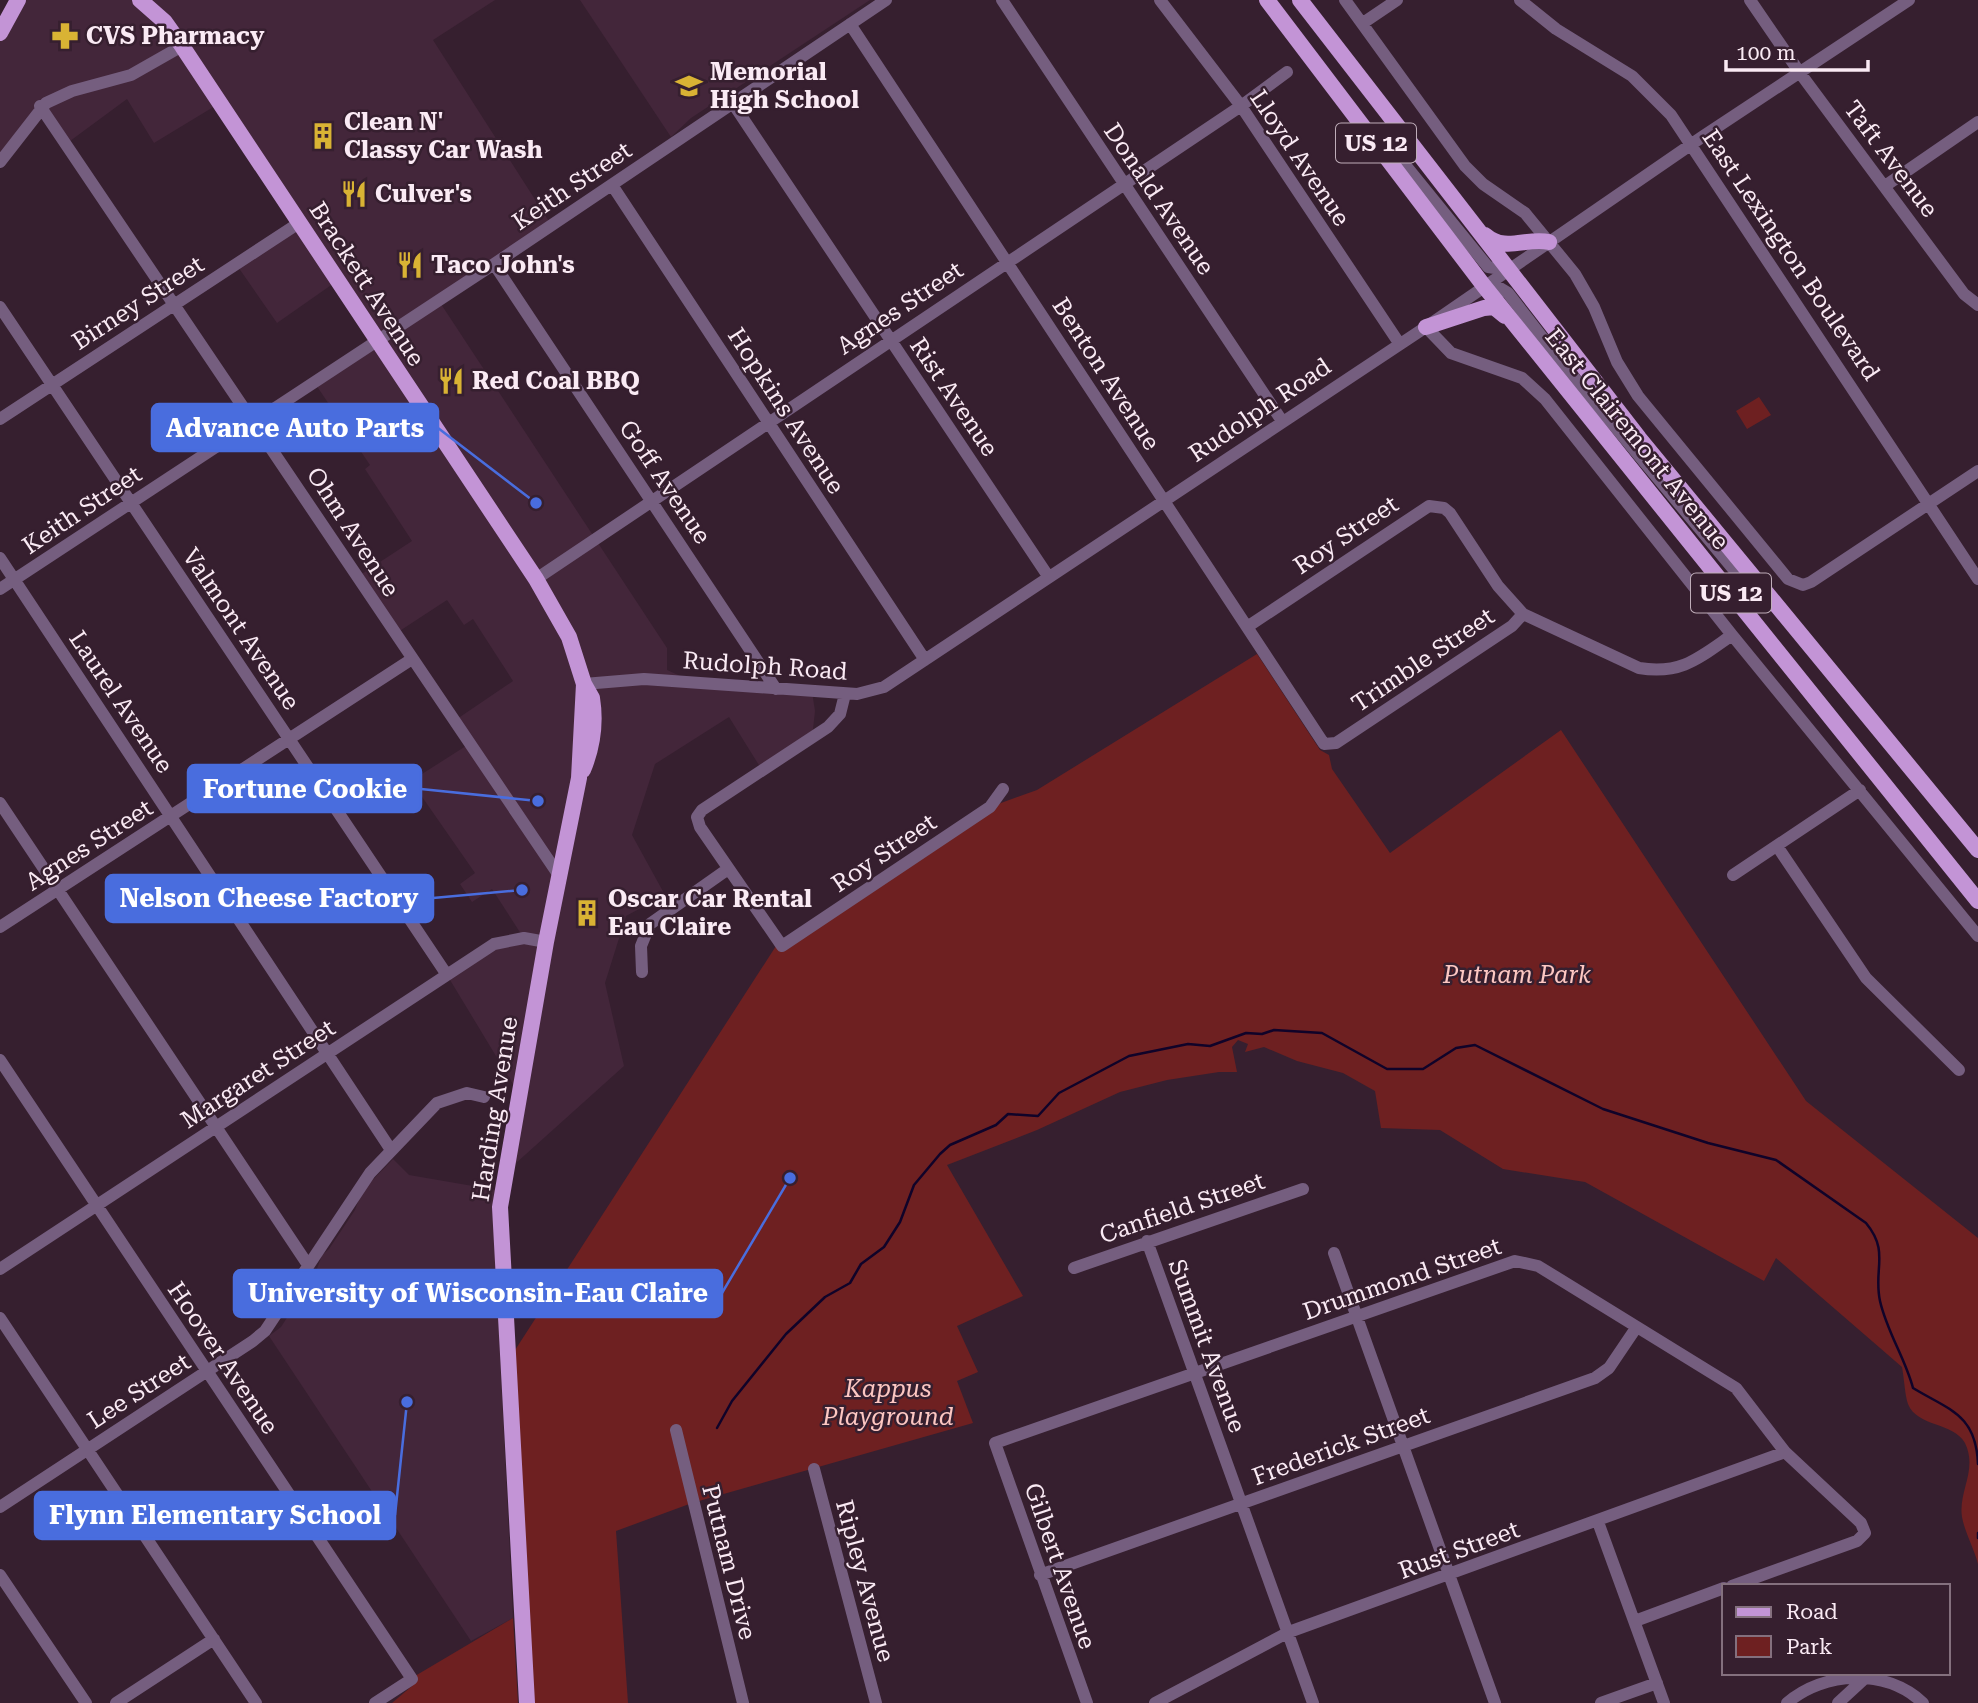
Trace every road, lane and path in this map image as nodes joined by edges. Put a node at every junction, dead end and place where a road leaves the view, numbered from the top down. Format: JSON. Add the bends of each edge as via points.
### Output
{"nodes":[{"id":1,"x":18,"y":0,"type":"edge"},
{"id":2,"x":140,"y":0,"type":"edge"},
{"id":3,"x":158,"y":0,"type":"edge"},
{"id":4,"x":886,"y":0,"type":"edge"},
{"id":5,"x":1002,"y":0,"type":"edge"},
{"id":6,"x":1160,"y":0,"type":"edge"},
{"id":7,"x":1267,"y":0,"type":"edge"},
{"id":8,"x":1287,"y":0,"type":"edge"},
{"id":9,"x":1300,"y":0,"type":"edge"},
{"id":10,"x":1345,"y":0,"type":"edge"},
{"id":11,"x":1396,"y":0,"type":"edge"},
{"id":12,"x":1521,"y":0,"type":"edge"},
{"id":13,"x":1750,"y":0,"type":"edge"},
{"id":14,"x":1909,"y":0,"type":"edge"},
{"id":15,"x":165,"y":22,"type":"junction"},
{"id":16,"x":850,"y":23,"type":"junction"},
{"id":17,"x":1363,"y":23,"type":"junction"},
{"id":18,"x":0,"y":33,"type":"edge"},
{"id":19,"x":182,"y":46,"type":"junction"},
{"id":20,"x":1287,"y":72,"type":"dead end"},
{"id":21,"x":1356,"y":73,"type":"junction"},
{"id":22,"x":1800,"y":73,"type":"junction"},
{"id":23,"x":732,"y":102,"type":"junction"},
{"id":24,"x":40,"y":106,"type":"junction"},
{"id":25,"x":1241,"y":106,"type":"junction"},
{"id":26,"x":1359,"y":121,"type":"junction"},
{"id":27,"x":1978,"y":121,"type":"edge"},
{"id":28,"x":1692,"y":144,"type":"junction"},
{"id":29,"x":0,"y":162,"type":"edge"},
{"id":30,"x":1123,"y":183,"type":"junction"},
{"id":31,"x":612,"y":185,"type":"junction"},
{"id":32,"x":1885,"y":186,"type":"junction"},
{"id":33,"x":299,"y":223,"type":"junction"},
{"id":34,"x":1475,"y":227,"type":"junction"},
{"id":35,"x":1549,"y":242,"type":"junction"},
{"id":36,"x":1008,"y":261,"type":"junction"},
{"id":37,"x":494,"y":264,"type":"junction"},
{"id":38,"x":1508,"y":270,"type":"junction"},
{"id":39,"x":1485,"y":286,"type":"junction"},
{"id":40,"x":176,"y":303,"type":"junction"},
{"id":41,"x":1978,"y":305,"type":"edge"},
{"id":42,"x":0,"y":307,"type":"edge"},
{"id":43,"x":1517,"y":326,"type":"junction"},
{"id":44,"x":1426,"y":327,"type":"junction"},
{"id":45,"x":891,"y":339,"type":"junction"},
{"id":46,"x":377,"y":341,"type":"junction"},
{"id":47,"x":1399,"y":343,"type":"junction"},
{"id":48,"x":52,"y":385,"type":"junction"},
{"id":49,"x":0,"y":419,"type":"edge"},
{"id":50,"x":254,"y":421,"type":"junction"},
{"id":51,"x":1282,"y":421,"type":"junction"},
{"id":52,"x":768,"y":423,"type":"junction"},
{"id":53,"x":1978,"y":471,"type":"edge"},
{"id":54,"x":653,"y":500,"type":"junction"},
{"id":55,"x":1163,"y":500,"type":"junction"},
{"id":56,"x":131,"y":503,"type":"junction"},
{"id":57,"x":1928,"y":503,"type":"junction"},
{"id":58,"x":0,"y":558,"type":"edge"},
{"id":59,"x":1048,"y":576,"type":"junction"},
{"id":60,"x":536,"y":579,"type":"junction"},
{"id":61,"x":1978,"y":579,"type":"edge"},
{"id":62,"x":15,"y":580,"type":"junction"},
{"id":63,"x":0,"y":589,"type":"edge"},
{"id":64,"x":1773,"y":601,"type":"junction"},
{"id":65,"x":1523,"y":614,"type":"junction"},
{"id":66,"x":1247,"y":627,"type":"junction"},
{"id":67,"x":1732,"y":635,"type":"junction"},
{"id":68,"x":412,"y":659,"type":"junction"},
{"id":69,"x":925,"y":660,"type":"junction"},
{"id":70,"x":584,"y":684,"type":"junction"},
{"id":71,"x":776,"y":689,"type":"junction"},
{"id":72,"x":845,"y":694,"type":"junction"},
{"id":73,"x":289,"y":739,"type":"junction"},
{"id":74,"x":1327,"y":746,"type":"joint"},
{"id":75,"x":1003,"y":789,"type":"dead end"},
{"id":76,"x":1860,"y":790,"type":"junction"},
{"id":77,"x":0,"y":803,"type":"edge"},
{"id":78,"x":172,"y":816,"type":"junction"},
{"id":79,"x":1777,"y":846,"type":"junction"},
{"id":80,"x":1978,"y":850,"type":"edge"},
{"id":81,"x":728,"y":869,"type":"junction"},
{"id":82,"x":1733,"y":875,"type":"dead end"},
{"id":83,"x":559,"y":877,"type":"junction"},
{"id":84,"x":57,"y":890,"type":"junction"},
{"id":85,"x":1978,"y":901,"type":"edge"},
{"id":86,"x":0,"y":927,"type":"edge"},
{"id":87,"x":1978,"y":936,"type":"edge"},
{"id":88,"x":546,"y":942,"type":"junction"},
{"id":89,"x":642,"y":972,"type":"dead end"},
{"id":90,"x":447,"y":975,"type":"junction"},
{"id":91,"x":329,"y":1053,"type":"junction"},
{"id":92,"x":0,"y":1060,"type":"edge"},
{"id":93,"x":1959,"y":1070,"type":"dead end"},
{"id":94,"x":484,"y":1097,"type":"dead end"},
{"id":95,"x":215,"y":1128,"type":"junction"},
{"id":96,"x":391,"y":1150,"type":"junction"},
{"id":97,"x":1303,"y":1189,"type":"dead end"},
{"id":98,"x":96,"y":1205,"type":"junction"},
{"id":99,"x":1147,"y":1241,"type":"junction"},
{"id":100,"x":1334,"y":1253,"type":"dead end"},
{"id":101,"x":308,"y":1265,"type":"junction"},
{"id":102,"x":1074,"y":1268,"type":"dead end"},
{"id":103,"x":0,"y":1269,"type":"edge"},
{"id":104,"x":1356,"y":1316,"type":"junction"},
{"id":105,"x":0,"y":1318,"type":"edge"},
{"id":106,"x":1636,"y":1328,"type":"junction"},
{"id":107,"x":206,"y":1371,"type":"junction"},
{"id":108,"x":1195,"y":1374,"type":"junction"},
{"id":109,"x":676,"y":1430,"type":"dead end"},
{"id":110,"x":995,"y":1443,"type":"joint"},
{"id":111,"x":1402,"y":1446,"type":"junction"},
{"id":112,"x":87,"y":1450,"type":"junction"},
{"id":113,"x":1785,"y":1452,"type":"junction"},
{"id":114,"x":814,"y":1469,"type":"dead end"},
{"id":115,"x":1241,"y":1504,"type":"junction"},
{"id":116,"x":0,"y":1507,"type":"edge"},
{"id":117,"x":1598,"y":1522,"type":"junction"},
{"id":118,"x":0,"y":1575,"type":"edge"},
{"id":119,"x":1040,"y":1575,"type":"junction"},
{"id":120,"x":1449,"y":1576,"type":"junction"},
{"id":121,"x":1738,"y":1584,"type":"edge"},
{"id":122,"x":1722,"y":1589,"type":"edge"},
{"id":123,"x":1635,"y":1621,"type":"junction"},
{"id":124,"x":1289,"y":1632,"type":"junction"},
{"id":125,"x":214,"y":1639,"type":"junction"},
{"id":126,"x":1864,"y":1679,"type":"junction"},
{"id":127,"x":1657,"y":1683,"type":"junction"},
{"id":128,"x":86,"y":1703,"type":"edge"},
{"id":129,"x":116,"y":1703,"type":"edge"},
{"id":130,"x":256,"y":1703,"type":"edge"},
{"id":131,"x":375,"y":1703,"type":"edge"},
{"id":132,"x":527,"y":1703,"type":"edge"},
{"id":133,"x":743,"y":1703,"type":"edge"},
{"id":134,"x":876,"y":1703,"type":"edge"},
{"id":135,"x":1087,"y":1703,"type":"edge"},
{"id":136,"x":1155,"y":1703,"type":"edge"},
{"id":137,"x":1313,"y":1703,"type":"edge"},
{"id":138,"x":1495,"y":1703,"type":"edge"},
{"id":139,"x":1601,"y":1703,"type":"edge"},
{"id":140,"x":1664,"y":1703,"type":"edge"},
{"id":141,"x":1787,"y":1703,"type":"edge"},
{"id":142,"x":1838,"y":1703,"type":"edge"},
{"id":143,"x":1923,"y":1703,"type":"edge"}],
"edges":[{"from":1,"to":18,"type":"main road"},
{"from":2,"to":15,"type":"main road","name":"Brackett Avenue"},
{"from":3,"to":15,"type":"main road","name":"Brackett Avenue"},
{"from":4,"to":16,"type":"street","name":"Keith Street"},
{"from":5,"to":30,"type":"street","name":"Donald Avenue"},
{"from":6,"to":25,"type":"street","name":"Lloyd Avenue"},
{"from":7,"to":26,"type":"main road","name":"East Clairemont Avenue","number":"US 12"},
{"from":8,"to":21,"type":"main road","via":[[1323,46]]},
{"from":9,"to":21,"type":"main road","name":"East Clairemont Avenue","number":"US 12"},
{"from":10,"to":17,"type":"street"},
{"from":11,"to":17,"type":"street"},
{"from":12,"to":28,"type":"street","name":"East Lexington Boulevard","via":[[1556,29],[1632,76],[1659,101]]},
{"from":13,"to":22,"type":"street","name":"Taft Avenue"},
{"from":14,"to":22,"type":"street","name":"Rudolph Road"},
{"from":15,"to":19,"type":"main road","name":"Brackett Avenue"},
{"from":16,"to":23,"type":"street","name":"Keith Street"},
{"from":16,"to":36,"type":"street","name":"Benton Avenue"},
{"from":17,"to":35,"type":"street","via":[[1465,166],[1525,213]]},
{"from":19,"to":24,"type":"street","via":[[131,75],[72,91]]},
{"from":19,"to":33,"type":"main road","name":"Brackett Avenue"},
{"from":20,"to":25,"type":"street","name":"Agnes Street"},
{"from":21,"to":34,"type":"main road","name":"East Clairemont Avenue","number":"US 12"},
{"from":22,"to":28,"type":"street","name":"Rudolph Road"},
{"from":22,"to":32,"type":"street","name":"Taft Avenue"},
{"from":23,"to":31,"type":"street","name":"Keith Street"},
{"from":23,"to":45,"type":"street","name":"Rist Avenue"},
{"from":24,"to":29,"type":"street"},
{"from":24,"to":40,"type":"street","name":"Ohm Avenue"},
{"from":25,"to":30,"type":"street","name":"Agnes Street"},
{"from":25,"to":47,"type":"street","name":"Lloyd Avenue"},
{"from":26,"to":38,"type":"street","via":[[1402,161],[1488,267]]},
{"from":26,"to":39,"type":"main road","name":"East Clairemont Avenue","number":"US 12"},
{"from":27,"to":32,"type":"street"},
{"from":28,"to":35,"type":"street","name":"Rudolph Road"},
{"from":28,"to":57,"type":"street","name":"East Lexington Boulevard"},
{"from":30,"to":36,"type":"street","name":"Agnes Street"},
{"from":30,"to":51,"type":"street","name":"Donald Avenue"},
{"from":31,"to":37,"type":"street","name":"Keith Street"},
{"from":31,"to":52,"type":"street","name":"Hopkins Avenue"},
{"from":32,"to":41,"type":"street","name":"Taft Avenue","via":[[1964,294]]},
{"from":33,"to":40,"type":"street","name":"Birney Street"},
{"from":33,"to":46,"type":"main road","name":"Brackett Avenue"},
{"from":34,"to":35,"type":"main road","via":[[1503,245]]},
{"from":34,"to":38,"type":"main road","name":"East Clairemont Avenue","number":"US 12"},
{"from":35,"to":38,"type":"street","name":"Rudolph Road"},
{"from":35,"to":57,"type":"street","via":[[1585,290],[1617,362],[1638,396],[1782,572],[1803,584]]},
{"from":36,"to":45,"type":"street","name":"Agnes Street"},
{"from":36,"to":55,"type":"street","name":"Benton Avenue"},
{"from":37,"to":46,"type":"street","name":"Keith Street"},
{"from":37,"to":54,"type":"street","name":"Goff Avenue"},
{"from":38,"to":39,"type":"street","name":"Rudolph Road"},
{"from":38,"to":64,"type":"main road","name":"East Clairemont Avenue","number":"US 12"},
{"from":39,"to":43,"type":"main road","name":"East Clairemont Avenue","number":"US 12"},
{"from":39,"to":44,"type":"street","name":"Rudolph Road"},
{"from":39,"to":64,"type":"street","via":[[1508,293],[1739,576]]},
{"from":40,"to":48,"type":"street","name":"Birney Street"},
{"from":40,"to":50,"type":"street","name":"Ohm Avenue"},
{"from":42,"to":48,"type":"street","name":"Valmont Avenue"},
{"from":43,"to":44,"type":"main road","via":[[1494,307],[1461,313]]},
{"from":43,"to":85,"type":"main road","name":"East Clairemont Avenue","number":"US 12"},
{"from":44,"to":47,"type":"street","name":"Rudolph Road"},
{"from":44,"to":67,"type":"street","via":[[1451,353],[1511,373],[1536,389]]},
{"from":45,"to":52,"type":"street","name":"Agnes Street"},
{"from":45,"to":59,"type":"street","name":"Rist Avenue"},
{"from":46,"to":50,"type":"street","name":"Keith Street"},
{"from":46,"to":60,"type":"main road","name":"Brackett Avenue"},
{"from":47,"to":51,"type":"street","name":"Rudolph Road"},
{"from":48,"to":49,"type":"street","name":"Birney Street"},
{"from":48,"to":56,"type":"street","name":"Valmont Avenue"},
{"from":50,"to":56,"type":"street","name":"Keith Street"},
{"from":50,"to":68,"type":"street","name":"Ohm Avenue"},
{"from":51,"to":55,"type":"street","name":"Rudolph Road"},
{"from":52,"to":54,"type":"street","name":"Agnes Street"},
{"from":52,"to":69,"type":"street","name":"Hopkins Avenue"},
{"from":53,"to":57,"type":"street"},
{"from":54,"to":60,"type":"street","name":"Agnes Street"},
{"from":54,"to":71,"type":"street","name":"Goff Avenue"},
{"from":55,"to":59,"type":"street","name":"Rudolph Road"},
{"from":55,"to":66,"type":"street","name":"Benton Avenue"},
{"from":56,"to":62,"type":"street","name":"Keith Street"},
{"from":56,"to":73,"type":"street","name":"Valmont Avenue"},
{"from":57,"to":61,"type":"street","name":"East Lexington Boulevard"},
{"from":58,"to":62,"type":"street","name":"Laurel Avenue"},
{"from":59,"to":69,"type":"street","name":"Rudolph Road"},
{"from":60,"to":70,"type":"main road","name":"Brackett Avenue","via":[[569,637]]},
{"from":62,"to":63,"type":"street","name":"Keith Street"},
{"from":62,"to":78,"type":"street","name":"Laurel Avenue"},
{"from":64,"to":80,"type":"main road","name":"East Clairemont Avenue","number":"US 12"},
{"from":65,"to":66,"type":"street","name":"Roy Street","via":[[1497,586],[1450,513],[1436,506],[1422,509]]},
{"from":65,"to":67,"type":"street","name":"Trimble Street","via":[[1651,670],[1685,666]]},
{"from":65,"to":74,"type":"street","name":"Trimble Street","via":[[1500,634]]},
{"from":66,"to":74,"type":"street","name":"Benton Avenue"},
{"from":67,"to":76,"type":"street"},
{"from":68,"to":73,"type":"street","name":"Agnes Street"},
{"from":68,"to":83,"type":"street","name":"Ohm Avenue"},
{"from":69,"to":72,"type":"street","name":"Rudolph Road","via":[[884,687]]},
{"from":70,"to":71,"type":"street","name":"Rudolph Road","via":[[644,679]]},
{"from":70,"to":83,"type":"main road","name":"Harding Avenue","via":[[579,778]]},
{"from":71,"to":72,"type":"street","name":"Rudolph Road"},
{"from":72,"to":81,"type":"street","via":[[840,714],[828,727],[697,817]]},
{"from":73,"to":78,"type":"street","name":"Agnes Street"},
{"from":73,"to":90,"type":"street","name":"Valmont Avenue"},
{"from":75,"to":81,"type":"street","name":"Roy Street","via":[[990,807],[782,946]]},
{"from":76,"to":79,"type":"street"},
{"from":76,"to":87,"type":"street"},
{"from":77,"to":84,"type":"street"},
{"from":78,"to":84,"type":"street","name":"Agnes Street"},
{"from":78,"to":91,"type":"street","name":"Laurel Avenue"},
{"from":79,"to":82,"type":"street"},
{"from":79,"to":93,"type":"street","via":[[1866,978]]},
{"from":81,"to":89,"type":"street","via":[[650,924],[641,946]]},
{"from":83,"to":88,"type":"main road","name":"Harding Avenue"},
{"from":84,"to":86,"type":"street","name":"Agnes Street"},
{"from":84,"to":95,"type":"street"},
{"from":88,"to":90,"type":"street","name":"Margaret Street","via":[[508,939]]},
{"from":88,"to":132,"type":"main road","name":"Harding Avenue","via":[[500,1207]]},
{"from":90,"to":91,"type":"street","name":"Margaret Street"},
{"from":91,"to":95,"type":"street","name":"Margaret Street"},
{"from":91,"to":96,"type":"street","name":"Laurel Avenue"},
{"from":92,"to":98,"type":"street","name":"Hoover Avenue"},
{"from":94,"to":96,"type":"street","name":"Lee Street","via":[[467,1093],[437,1103]]},
{"from":95,"to":98,"type":"street","name":"Margaret Street"},
{"from":95,"to":101,"type":"street"},
{"from":96,"to":101,"type":"street","name":"Lee Street","via":[[353,1193]]},
{"from":97,"to":99,"type":"street","name":"Canfield Street"},
{"from":98,"to":103,"type":"street","name":"Margaret Street"},
{"from":98,"to":107,"type":"street","name":"Hoover Avenue"},
{"from":99,"to":102,"type":"street","name":"Canfield Street"},
{"from":99,"to":108,"type":"street","name":"Summit Avenue"},
{"from":100,"to":104,"type":"street"},
{"from":101,"to":107,"type":"street","name":"Lee Street","via":[[265,1331]]},
{"from":104,"to":106,"type":"street","name":"Drummond Street","via":[[1515,1261],[1538,1266]]},
{"from":104,"to":108,"type":"street","name":"Drummond Street"},
{"from":104,"to":111,"type":"street"},
{"from":105,"to":112,"type":"street"},
{"from":106,"to":111,"type":"street","name":"Frederick Street","via":[[1609,1368],[1595,1378]]},
{"from":106,"to":113,"type":"street","name":"Drummond Street","via":[[1736,1388]]},
{"from":107,"to":112,"type":"street","name":"Lee Street"},
{"from":107,"to":131,"type":"street","name":"Hoover Avenue","via":[[412,1679]]},
{"from":108,"to":110,"type":"street","name":"Drummond Street"},
{"from":108,"to":115,"type":"street","name":"Summit Avenue"},
{"from":109,"to":133,"type":"street","name":"Putnam Drive"},
{"from":110,"to":119,"type":"street","name":"Gilbert Avenue"},
{"from":111,"to":115,"type":"street","name":"Frederick Street"},
{"from":111,"to":120,"type":"street"},
{"from":112,"to":116,"type":"street","name":"Lee Street"},
{"from":112,"to":125,"type":"street"},
{"from":113,"to":117,"type":"street","name":"Rust Street"},
{"from":113,"to":121,"type":"street","name":"Drummond Street","via":[[1861,1523],[1865,1533],[1857,1541]]},
{"from":114,"to":134,"type":"street","name":"Ripley Avenue"},
{"from":115,"to":119,"type":"street","name":"Frederick Street"},
{"from":115,"to":124,"type":"street","name":"Summit Avenue"},
{"from":117,"to":120,"type":"street","name":"Rust Street"},
{"from":117,"to":123,"type":"street"},
{"from":118,"to":128,"type":"street"},
{"from":119,"to":135,"type":"street","name":"Gilbert Avenue"},
{"from":120,"to":124,"type":"street","name":"Rust Street"},
{"from":120,"to":138,"type":"street"},
{"from":122,"to":123,"type":"street"},
{"from":123,"to":127,"type":"street"},
{"from":124,"to":136,"type":"street","name":"Rust Street"},
{"from":124,"to":137,"type":"street","name":"Summit Avenue"},
{"from":125,"to":129,"type":"street"},
{"from":125,"to":130,"type":"street"},
{"from":126,"to":141,"type":"street","via":[[1830,1679],[1804,1689]]},
{"from":126,"to":142,"type":"street"},
{"from":126,"to":143,"type":"street","via":[[1895,1685]]},
{"from":127,"to":139,"type":"street"},
{"from":127,"to":140,"type":"street"}]}
